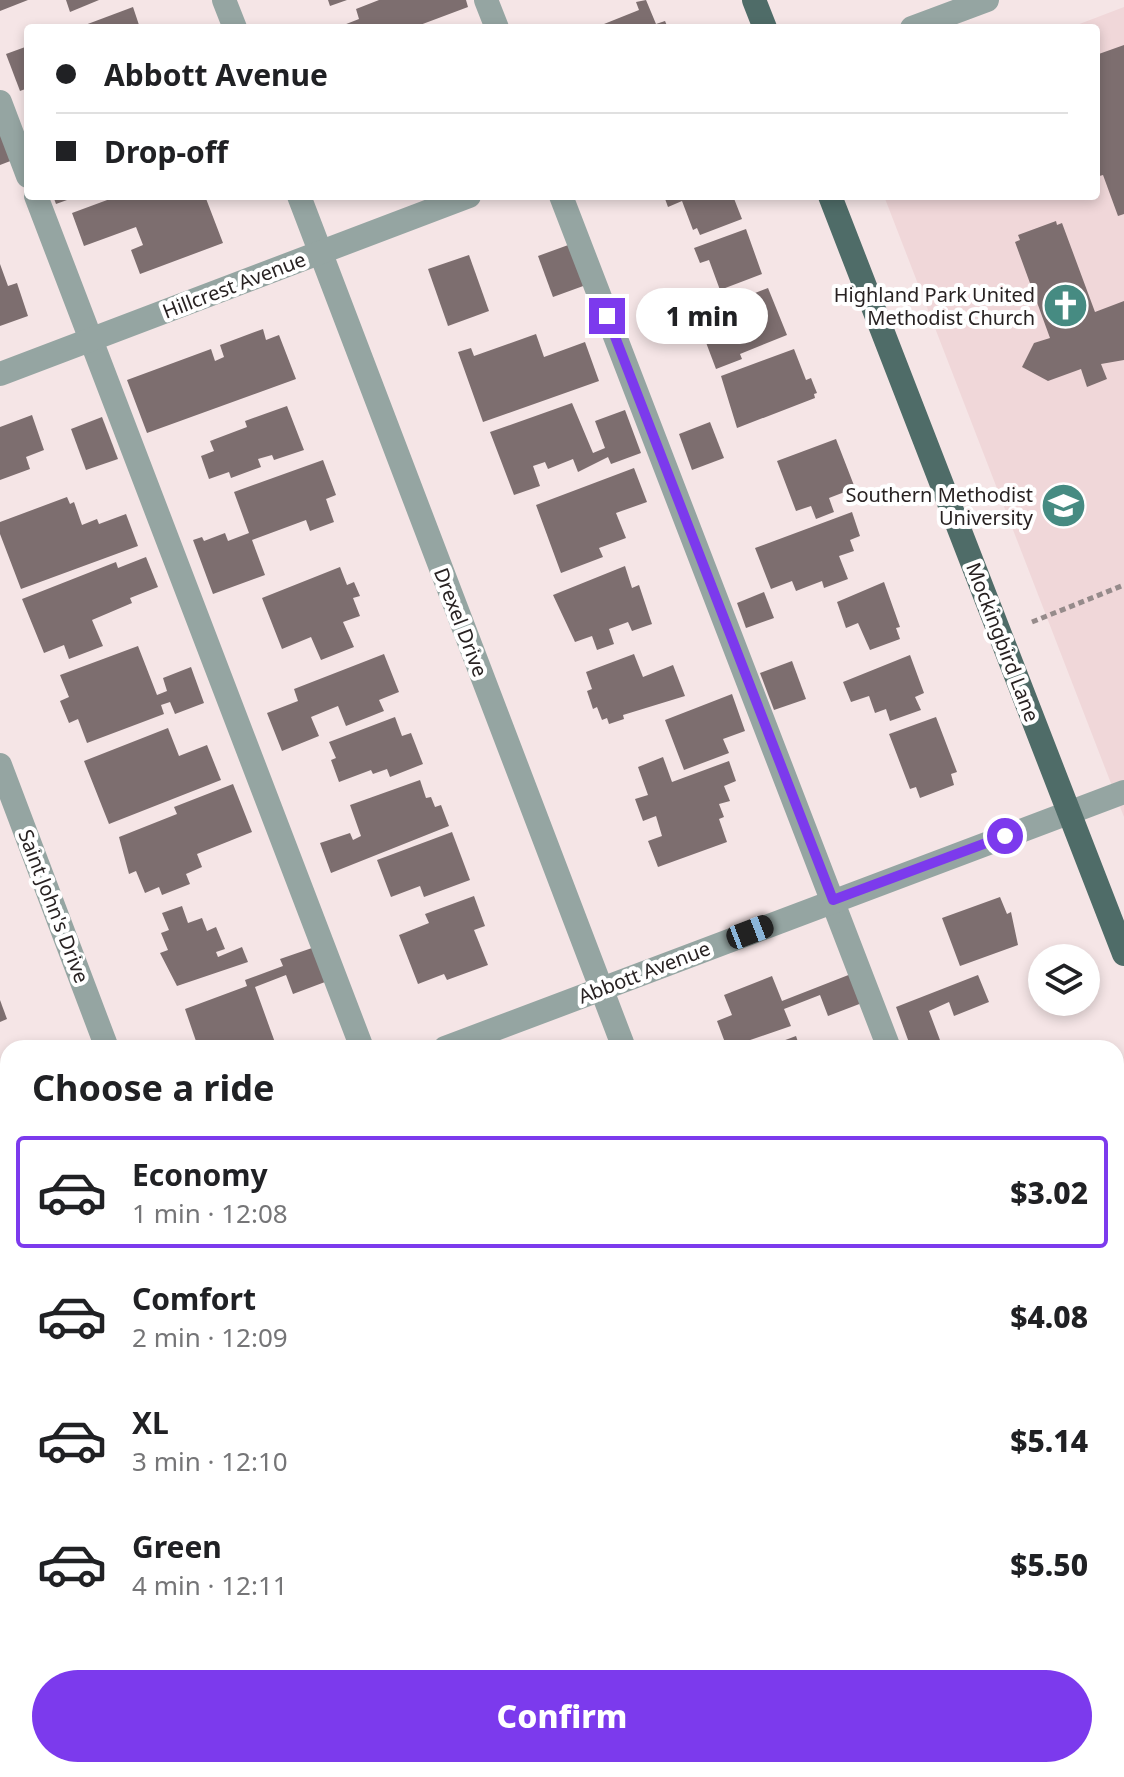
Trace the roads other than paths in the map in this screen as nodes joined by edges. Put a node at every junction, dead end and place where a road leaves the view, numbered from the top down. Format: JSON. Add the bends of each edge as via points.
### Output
{"nodes":[{"id":1,"x":224,"y":0,"type":"edge"},
{"id":2,"x":486,"y":0,"type":"edge"},
{"id":3,"x":754,"y":0,"type":"edge"},
{"id":4,"x":987,"y":0,"type":"edge"},
{"id":5,"x":233,"y":24,"type":"edge"},
{"id":6,"x":495,"y":24,"type":"edge"},
{"id":7,"x":763,"y":24,"type":"edge"},
{"id":8,"x":923,"y":24,"type":"edge"},
{"id":9,"x":0,"y":102,"type":"edge"},
{"id":10,"x":24,"y":165,"type":"edge"},
{"id":11,"x":38,"y":200,"type":"edge"},
{"id":12,"x":300,"y":200,"type":"edge"},
{"id":13,"x":458,"y":200,"type":"edge"},
{"id":14,"x":563,"y":200,"type":"edge"},
{"id":15,"x":832,"y":200,"type":"edge"},
{"id":16,"x":320,"y":252,"type":"junction"},
{"id":17,"x":91,"y":339,"type":"junction"},
{"id":18,"x":0,"y":374,"type":"edge"},
{"id":19,"x":0,"y":765,"type":"edge"},
{"id":20,"x":1124,"y":792,"type":"edge"},
{"id":21,"x":1068,"y":812,"type":"junction"},
{"id":22,"x":833,"y":900,"type":"junction"},
{"id":23,"x":1124,"y":954,"type":"edge"},
{"id":24,"x":601,"y":988,"type":"junction"},
{"id":25,"x":104,"y":1040,"type":"edge"},
{"id":26,"x":359,"y":1040,"type":"edge"},
{"id":27,"x":466,"y":1040,"type":"edge"},
{"id":28,"x":621,"y":1040,"type":"edge"},
{"id":29,"x":886,"y":1040,"type":"edge"}],
"edges":[{"from":1,"to":5,"type":"street"},
{"from":2,"to":6,"type":"street"},
{"from":3,"to":7,"type":"main road"},
{"from":4,"to":8,"type":"street"},
{"from":9,"to":10,"type":"street"},
{"from":11,"to":17,"type":"street"},
{"from":12,"to":16,"type":"street","name":"Drexel Drive"},
{"from":13,"to":16,"type":"street","name":"Hillcrest Avenue"},
{"from":14,"to":22,"type":"street"},
{"from":15,"to":21,"type":"main road","name":"Mockingbird Lane"},
{"from":16,"to":17,"type":"street","name":"Hillcrest Avenue"},
{"from":16,"to":24,"type":"street","name":"Drexel Drive"},
{"from":17,"to":18,"type":"street","name":"Hillcrest Avenue"},
{"from":17,"to":26,"type":"street"},
{"from":19,"to":25,"type":"street","name":"Saint John's Drive"},
{"from":20,"to":21,"type":"street","name":"Abbott Avenue"},
{"from":21,"to":22,"type":"street","name":"Abbott Avenue"},
{"from":21,"to":23,"type":"main road","name":"Mockingbird Lane"},
{"from":22,"to":24,"type":"street","name":"Abbott Avenue"},
{"from":22,"to":29,"type":"street"},
{"from":24,"to":27,"type":"street","name":"Abbott Avenue"},
{"from":24,"to":28,"type":"street","name":"Drexel Drive"}]}
